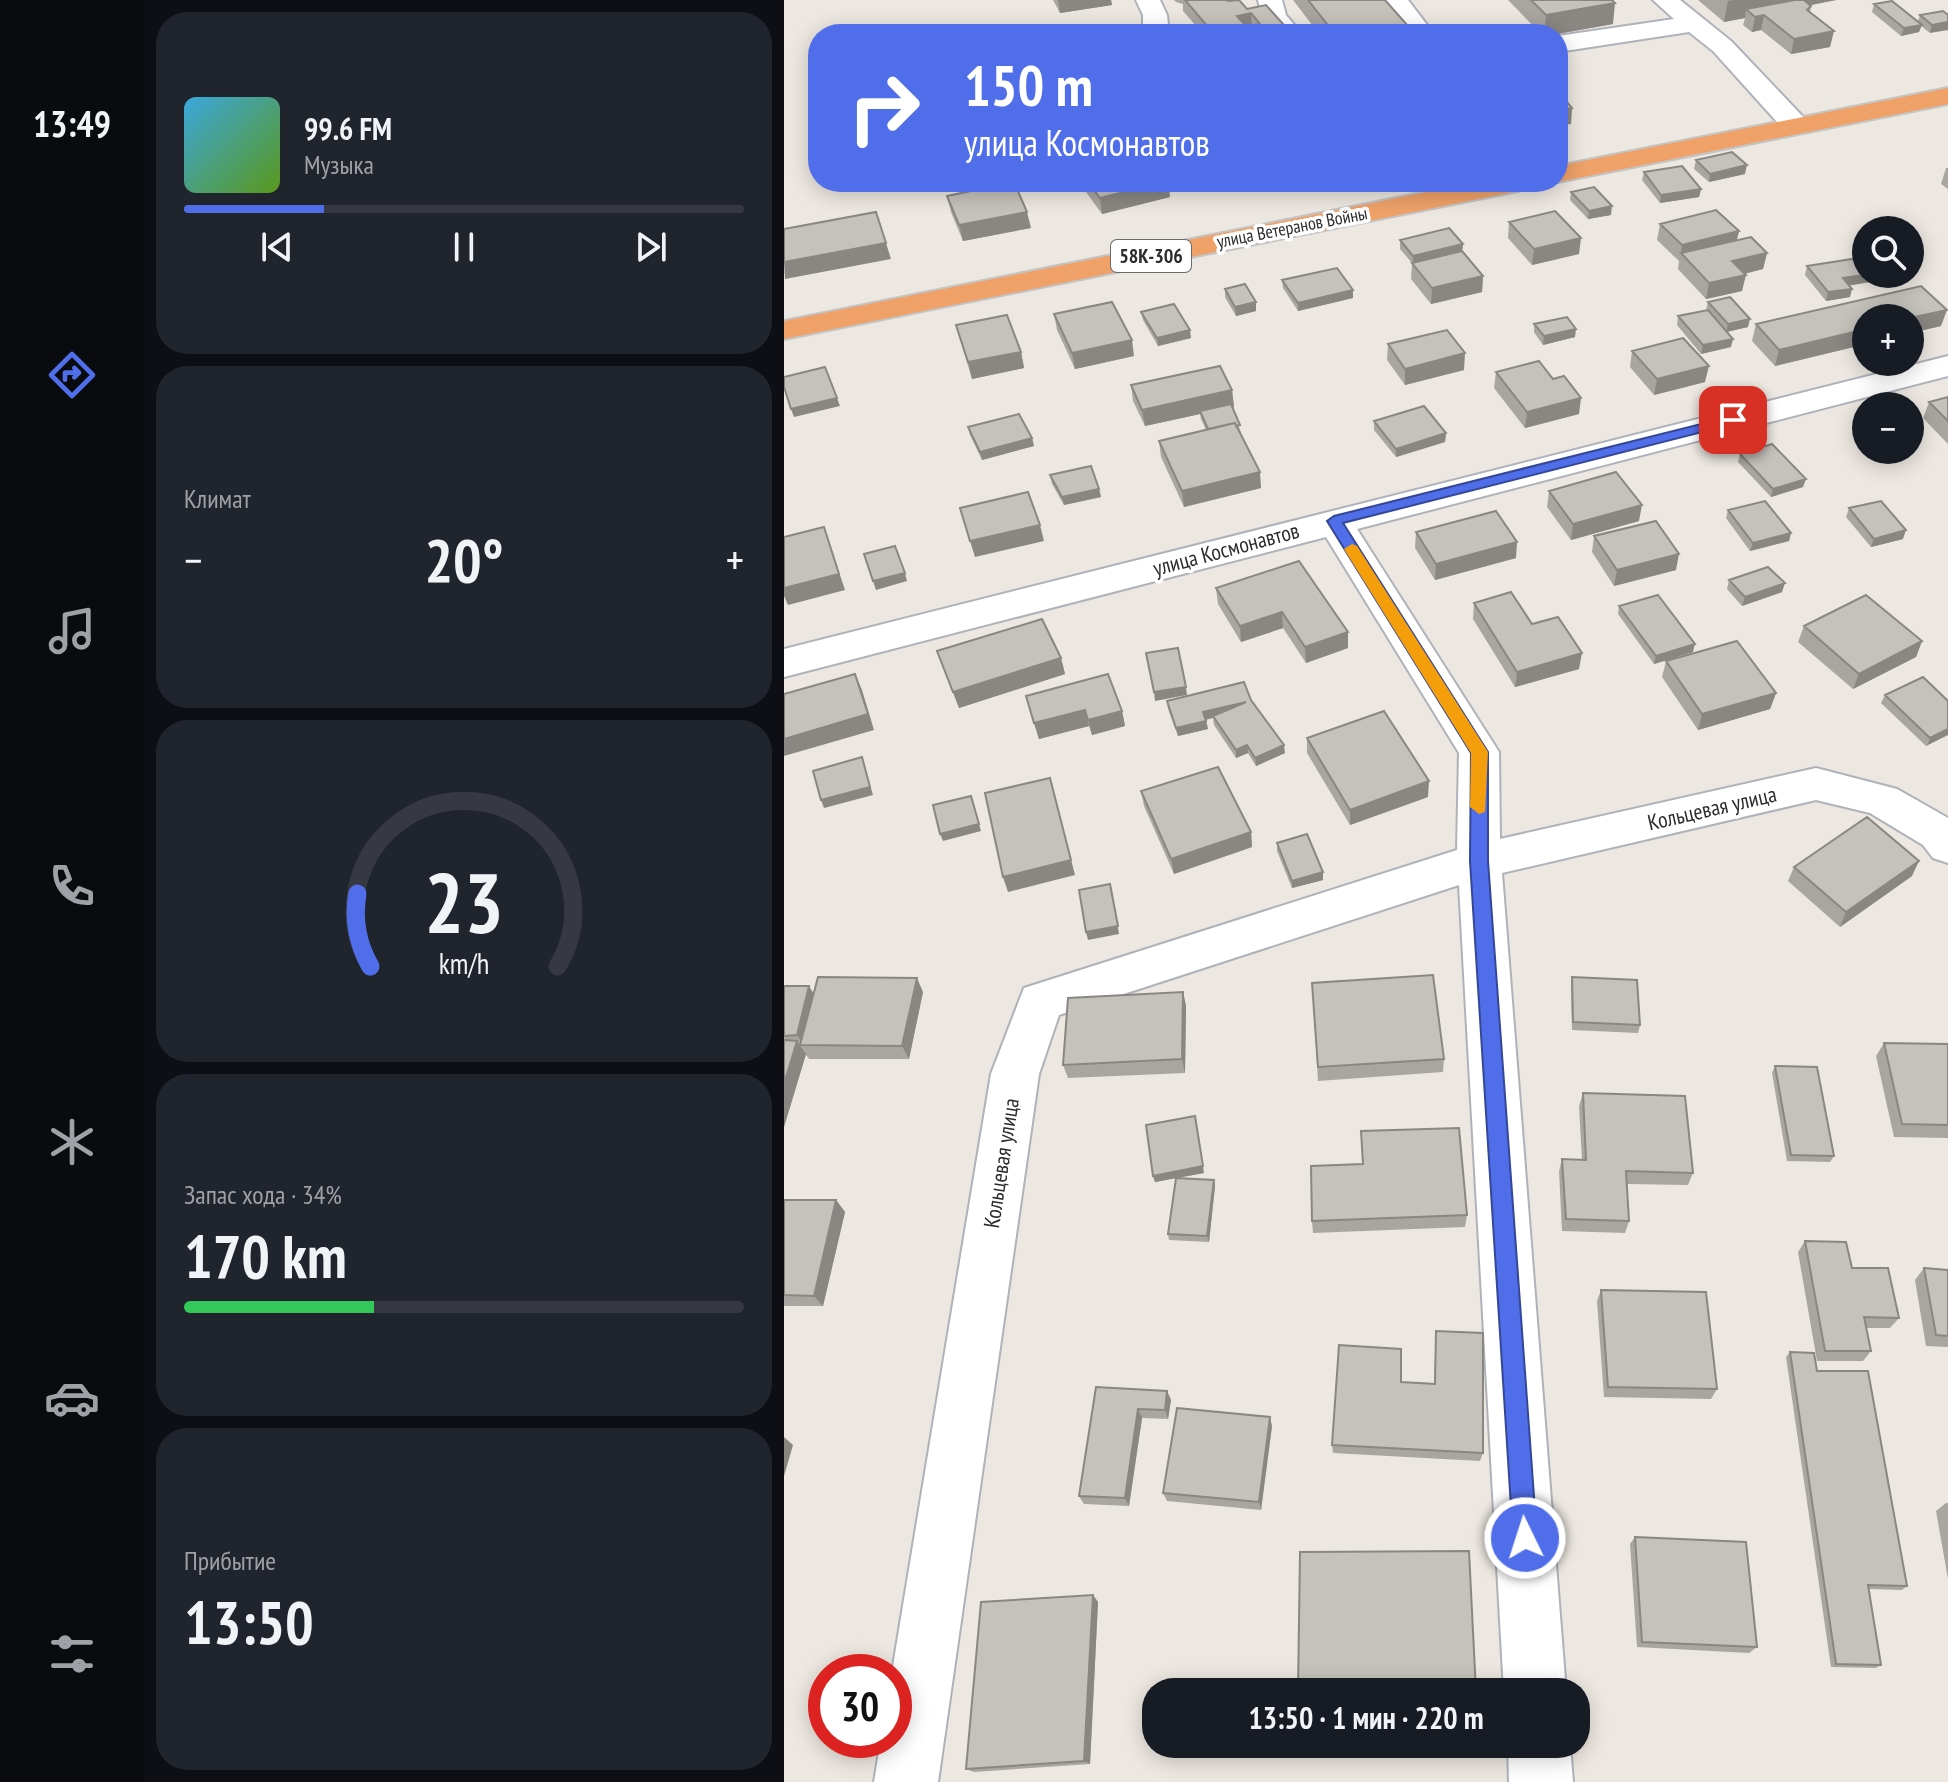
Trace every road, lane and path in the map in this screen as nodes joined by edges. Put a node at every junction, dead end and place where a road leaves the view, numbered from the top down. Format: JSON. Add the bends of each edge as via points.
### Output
{"nodes":[{"id":1,"x":1148,"y":0,"type":"edge"},
{"id":2,"x":1270,"y":0,"type":"edge"},
{"id":3,"x":1396,"y":0,"type":"edge"},
{"id":4,"x":1665,"y":0,"type":"edge"},
{"id":5,"x":1154,"y":24,"type":"edge"},
{"id":6,"x":1281,"y":24,"type":"edge"},
{"id":7,"x":1414,"y":24,"type":"edge"},
{"id":8,"x":1694,"y":24,"type":"junction"},
{"id":9,"x":1568,"y":43,"type":"edge"},
{"id":10,"x":1948,"y":96,"type":"edge"},
{"id":11,"x":1796,"y":126,"type":"junction"},
{"id":12,"x":1568,"y":172,"type":"edge"},
{"id":13,"x":1468,"y":192,"type":"edge"},
{"id":14,"x":784,"y":330,"type":"edge"},
{"id":15,"x":1948,"y":366,"type":"edge"},
{"id":16,"x":1334,"y":521,"type":"junction"},
{"id":17,"x":784,"y":663,"type":"edge"},
{"id":18,"x":1943,"y":839,"type":"edge"},
{"id":19,"x":1479,"y":861,"type":"junction"},
{"id":20,"x":1534,"y":1678,"type":"edge"},
{"id":21,"x":1540,"y":1758,"type":"edge"},
{"id":22,"x":906,"y":1782,"type":"edge"},
{"id":23,"x":1541,"y":1782,"type":"edge"}],
"edges":[{"from":1,"to":5,"type":"street"},
{"from":2,"to":6,"type":"street"},
{"from":3,"to":7,"type":"street"},
{"from":4,"to":8,"type":"street"},
{"from":8,"to":9,"type":"street"},
{"from":8,"to":11,"type":"street","via":[[1722,46]]},
{"from":10,"to":11,"type":"highway"},
{"from":11,"to":12,"type":"highway"},
{"from":13,"to":14,"type":"highway","name":"улица Ветеранов Войны","number":"58К-306"},
{"from":15,"to":16,"type":"street","name":"улица Космонавтов"},
{"from":16,"to":17,"type":"street","name":"улица Космонавтов"},
{"from":16,"to":19,"type":"street","via":[[1479,752]]},
{"from":18,"to":19,"type":"street","name":"Кольцевая улица","via":[[1882,800],[1816,784]]},
{"from":19,"to":20,"type":"street"},
{"from":19,"to":22,"type":"street","name":"Кольцевая улица","via":[[1040,1002],[1015,1074]]},
{"from":21,"to":23,"type":"street"}]}
